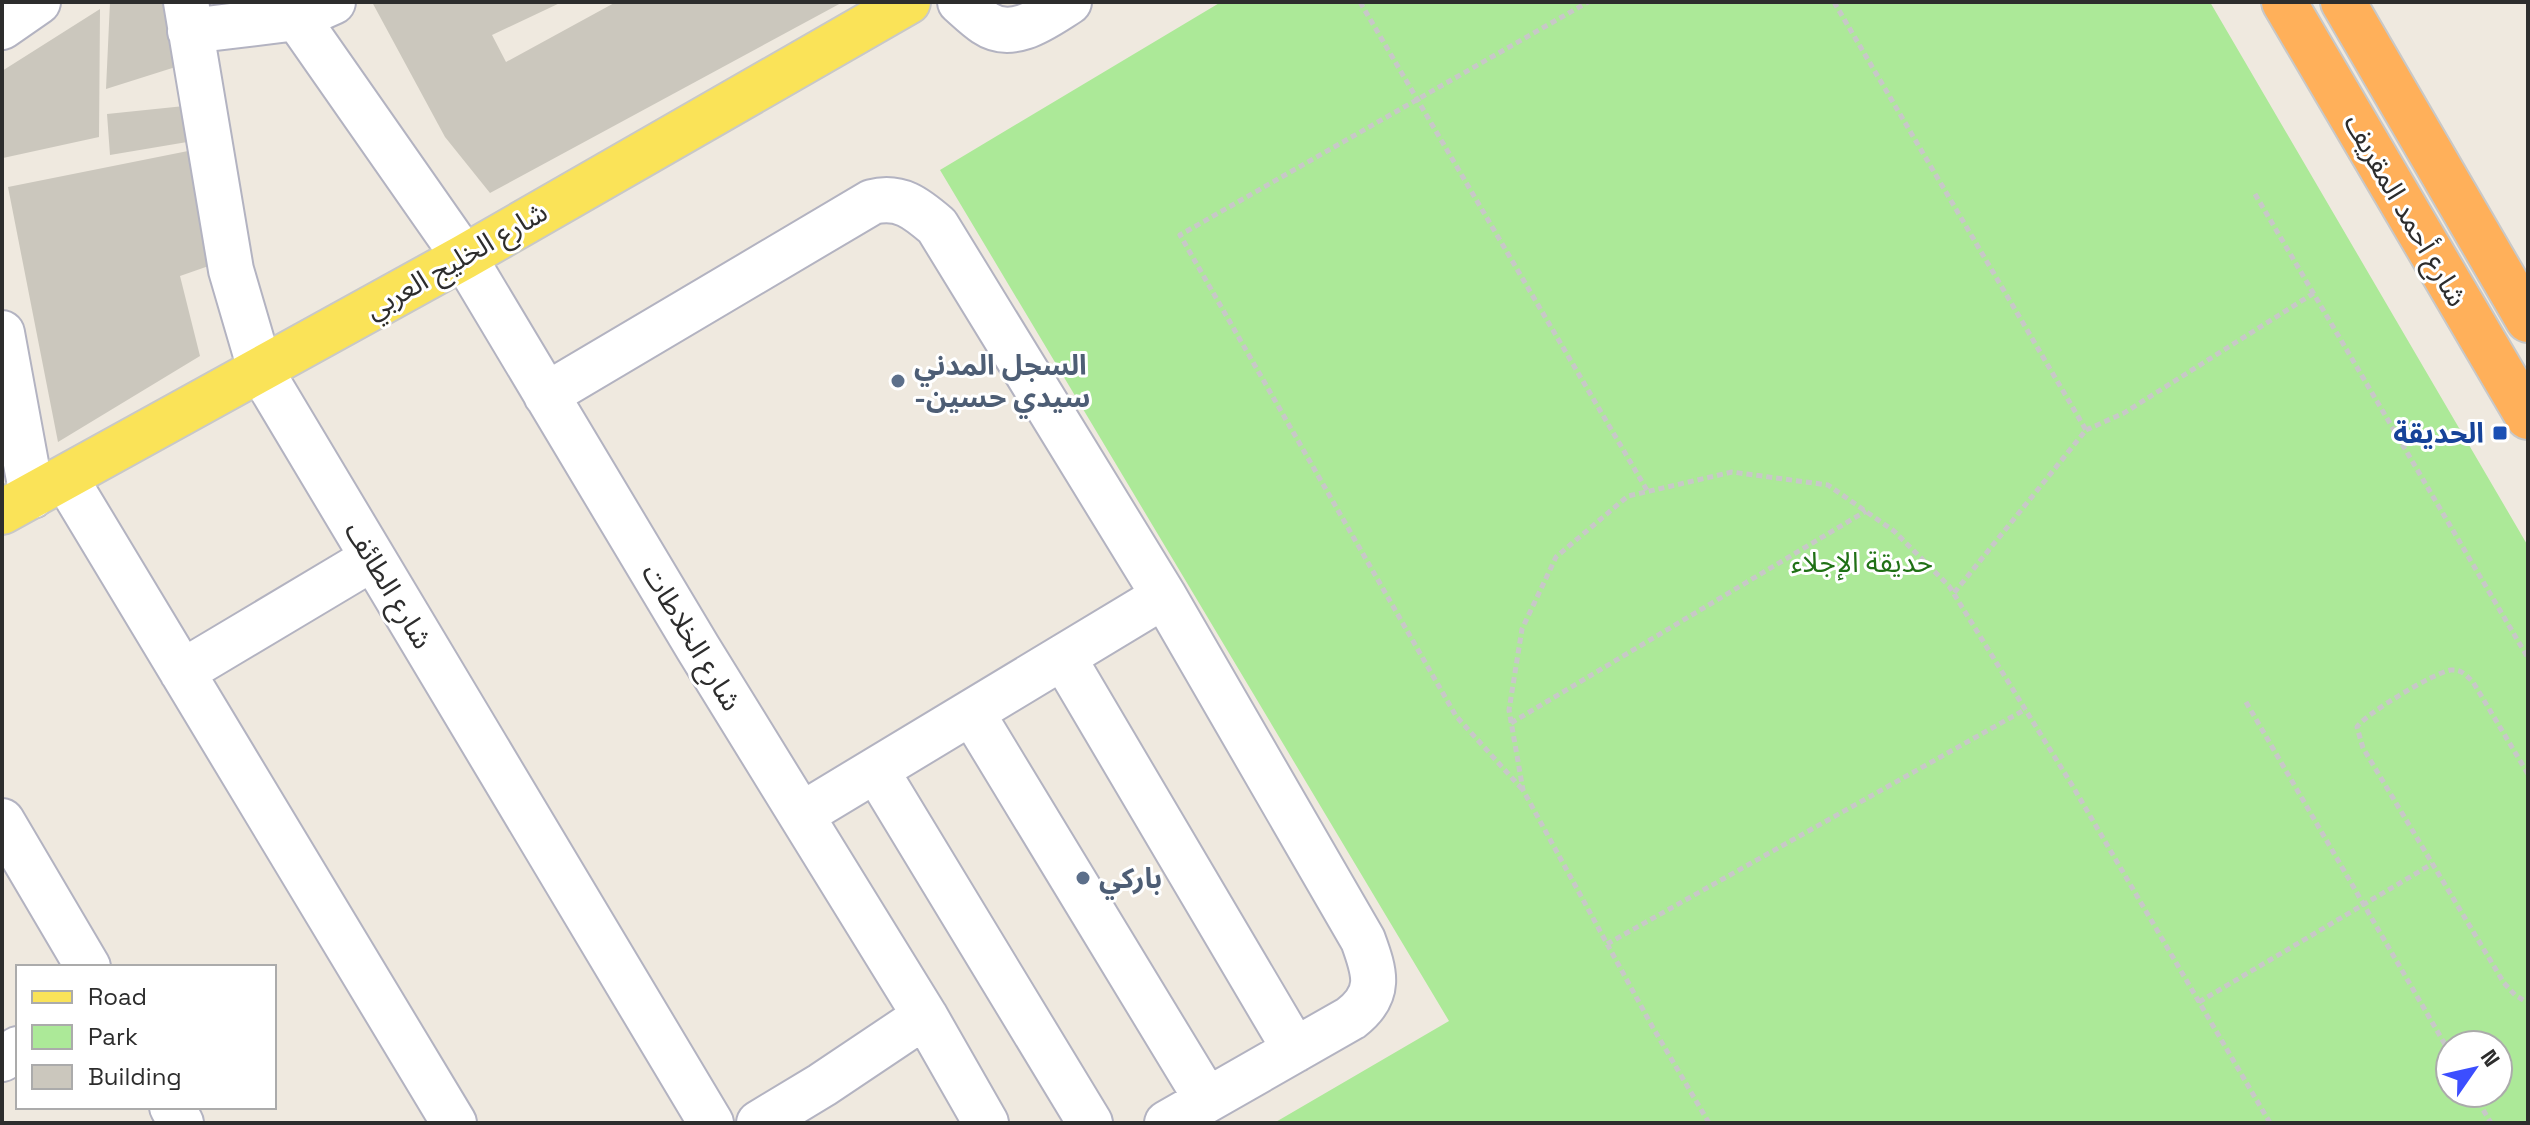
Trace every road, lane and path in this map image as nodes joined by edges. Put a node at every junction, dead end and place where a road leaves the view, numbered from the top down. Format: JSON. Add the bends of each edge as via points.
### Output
{"nodes":[{"id":1,"x":38,"y":2,"type":"edge"},
{"id":2,"x":908,"y":2,"type":"edge"},
{"id":3,"x":960,"y":2,"type":"edge"},
{"id":4,"x":1069,"y":2,"type":"edge"},
{"id":5,"x":1360,"y":2,"type":"edge"},
{"id":6,"x":1588,"y":2,"type":"edge"},
{"id":7,"x":1834,"y":2,"type":"edge"},
{"id":8,"x":2284,"y":2,"type":"edge"},
{"id":9,"x":2343,"y":2,"type":"edge"},
{"id":10,"x":308,"y":7,"type":"edge"},
{"id":11,"x":188,"y":17,"type":"edge"},
{"id":12,"x":2,"y":27,"type":"edge"},
{"id":13,"x":1417,"y":99,"type":"junction"},
{"id":14,"x":2255,"y":194,"type":"dead end"},
{"id":15,"x":464,"y":257,"type":"junction"},
{"id":16,"x":2314,"y":293,"type":"junction"},
{"id":17,"x":2528,"y":320,"type":"edge"},
{"id":18,"x":2,"y":333,"type":"edge"},
{"id":19,"x":260,"y":369,"type":"junction"},
{"id":20,"x":546,"y":395,"type":"junction"},
{"id":21,"x":2528,"y":417,"type":"edge"},
{"id":22,"x":2086,"y":430,"type":"junction"},
{"id":23,"x":1648,"y":492,"type":"junction"},
{"id":24,"x":34,"y":496,"type":"edge"},
{"id":25,"x":1866,"y":511,"type":"junction"},
{"id":26,"x":373,"y":558,"type":"junction"},
{"id":27,"x":1954,"y":593,"type":"junction"},
{"id":28,"x":1164,"y":596,"type":"junction"},
{"id":29,"x":1063,"y":657,"type":"junction"},
{"id":30,"x":2528,"y":658,"type":"edge"},
{"id":31,"x":182,"y":672,"type":"junction"},
{"id":32,"x":2246,"y":702,"type":"dead end"},
{"id":33,"x":2026,"y":709,"type":"junction"},
{"id":34,"x":972,"y":713,"type":"junction"},
{"id":35,"x":1511,"y":723,"type":"junction"},
{"id":36,"x":876,"y":770,"type":"junction"},
{"id":37,"x":2528,"y":774,"type":"edge"},
{"id":38,"x":1523,"y":790,"type":"junction"},
{"id":39,"x":801,"y":815,"type":"junction"},
{"id":40,"x":2,"y":821,"type":"edge"},
{"id":41,"x":2432,"y":864,"type":"junction"},
{"id":42,"x":2364,"y":905,"type":"junction"},
{"id":43,"x":1607,"y":944,"type":"junction"},
{"id":44,"x":87,"y":965,"type":"edge"},
{"id":45,"x":2199,"y":1002,"type":"junction"},
{"id":46,"x":2528,"y":1003,"type":"edge"},
{"id":47,"x":925,"y":1016,"type":"junction"},
{"id":48,"x":2436,"y":1029,"type":"edge"},
{"id":49,"x":1295,"y":1050,"type":"junction"},
{"id":50,"x":1207,"y":1100,"type":"junction"},
{"id":51,"x":815,"y":1104,"type":"edge"},
{"id":52,"x":454,"y":1123,"type":"edge"},
{"id":53,"x":711,"y":1123,"type":"edge"},
{"id":54,"x":759,"y":1123,"type":"edge"},
{"id":55,"x":986,"y":1123,"type":"edge"},
{"id":56,"x":1090,"y":1123,"type":"edge"},
{"id":57,"x":1167,"y":1123,"type":"edge"},
{"id":58,"x":1709,"y":1123,"type":"edge"},
{"id":59,"x":2270,"y":1123,"type":"edge"}],
"edges":[{"from":1,"to":12,"type":"street"},
{"from":2,"to":15,"type":"main road","name":"شارع الخليج العربي"},
{"from":3,"to":4,"type":"street","via":[[987,25],[1011,30]]},
{"from":5,"to":13,"type":"path"},
{"from":6,"to":13,"type":"path"},
{"from":7,"to":22,"type":"path"},
{"from":8,"to":21,"type":"highway","name":"شارع أحمد المقريف"},
{"from":9,"to":17,"type":"highway","name":"شارع أحمد المقريف"},
{"from":10,"to":11,"type":"street"},
{"from":10,"to":15,"type":"street","name":"شارع الخلاطات"},
{"from":11,"to":19,"type":"street","name":"شارع الطائف","via":[[231,270]]},
{"from":13,"to":23,"type":"path"},
{"from":13,"to":38,"type":"path","via":[[1180,235],[1456,716]]},
{"from":14,"to":16,"type":"path"},
{"from":15,"to":19,"type":"main road","name":"شارع الخليج العربي"},
{"from":15,"to":20,"type":"street","name":"شارع الخلاطات"},
{"from":16,"to":22,"type":"path","via":[[2124,413]]},
{"from":16,"to":30,"type":"path"},
{"from":18,"to":24,"type":"street"},
{"from":19,"to":24,"type":"main road","name":"شارع الخليج العربي"},
{"from":19,"to":26,"type":"street","name":"شارع الطائف"},
{"from":20,"to":28,"type":"street","via":[[872,202],[902,201],[937,226]]},
{"from":20,"to":39,"type":"street","name":"شارع الخلاطات"},
{"from":22,"to":27,"type":"path"},
{"from":23,"to":25,"type":"path","via":[[1732,472],[1828,485]]},
{"from":23,"to":35,"type":"path","via":[[1628,496],[1556,557],[1522,629]]},
{"from":24,"to":31,"type":"street"},
{"from":25,"to":27,"type":"path","via":[[1894,531]]},
{"from":25,"to":35,"type":"path"},
{"from":26,"to":31,"type":"street"},
{"from":26,"to":53,"type":"street","name":"شارع الطائف"},
{"from":27,"to":33,"type":"path"},
{"from":28,"to":29,"type":"street"},
{"from":28,"to":49,"type":"street","via":[[1372,964],[1372,995],[1366,1007]]},
{"from":29,"to":34,"type":"street"},
{"from":29,"to":49,"type":"street"},
{"from":31,"to":52,"type":"street"},
{"from":32,"to":42,"type":"path"},
{"from":33,"to":43,"type":"path"},
{"from":33,"to":45,"type":"path"},
{"from":34,"to":36,"type":"street"},
{"from":34,"to":50,"type":"street"},
{"from":35,"to":38,"type":"path"},
{"from":36,"to":39,"type":"street"},
{"from":36,"to":56,"type":"street"},
{"from":37,"to":41,"type":"path","via":[[2463,672],[2450,670],[2432,677],[2361,720],[2357,733],[2363,748]]},
{"from":38,"to":43,"type":"path"},
{"from":39,"to":47,"type":"street","name":"شارع الخلاطات"},
{"from":40,"to":44,"type":"street"},
{"from":41,"to":42,"type":"path"},
{"from":41,"to":46,"type":"path","via":[[2504,983]]},
{"from":42,"to":45,"type":"path"},
{"from":42,"to":48,"type":"path"},
{"from":43,"to":58,"type":"path"},
{"from":45,"to":59,"type":"path"},
{"from":47,"to":51,"type":"street"},
{"from":47,"to":55,"type":"street","name":"شارع الخلاطات"},
{"from":49,"to":50,"type":"street"},
{"from":50,"to":57,"type":"street"},
{"from":51,"to":54,"type":"street"}]}
